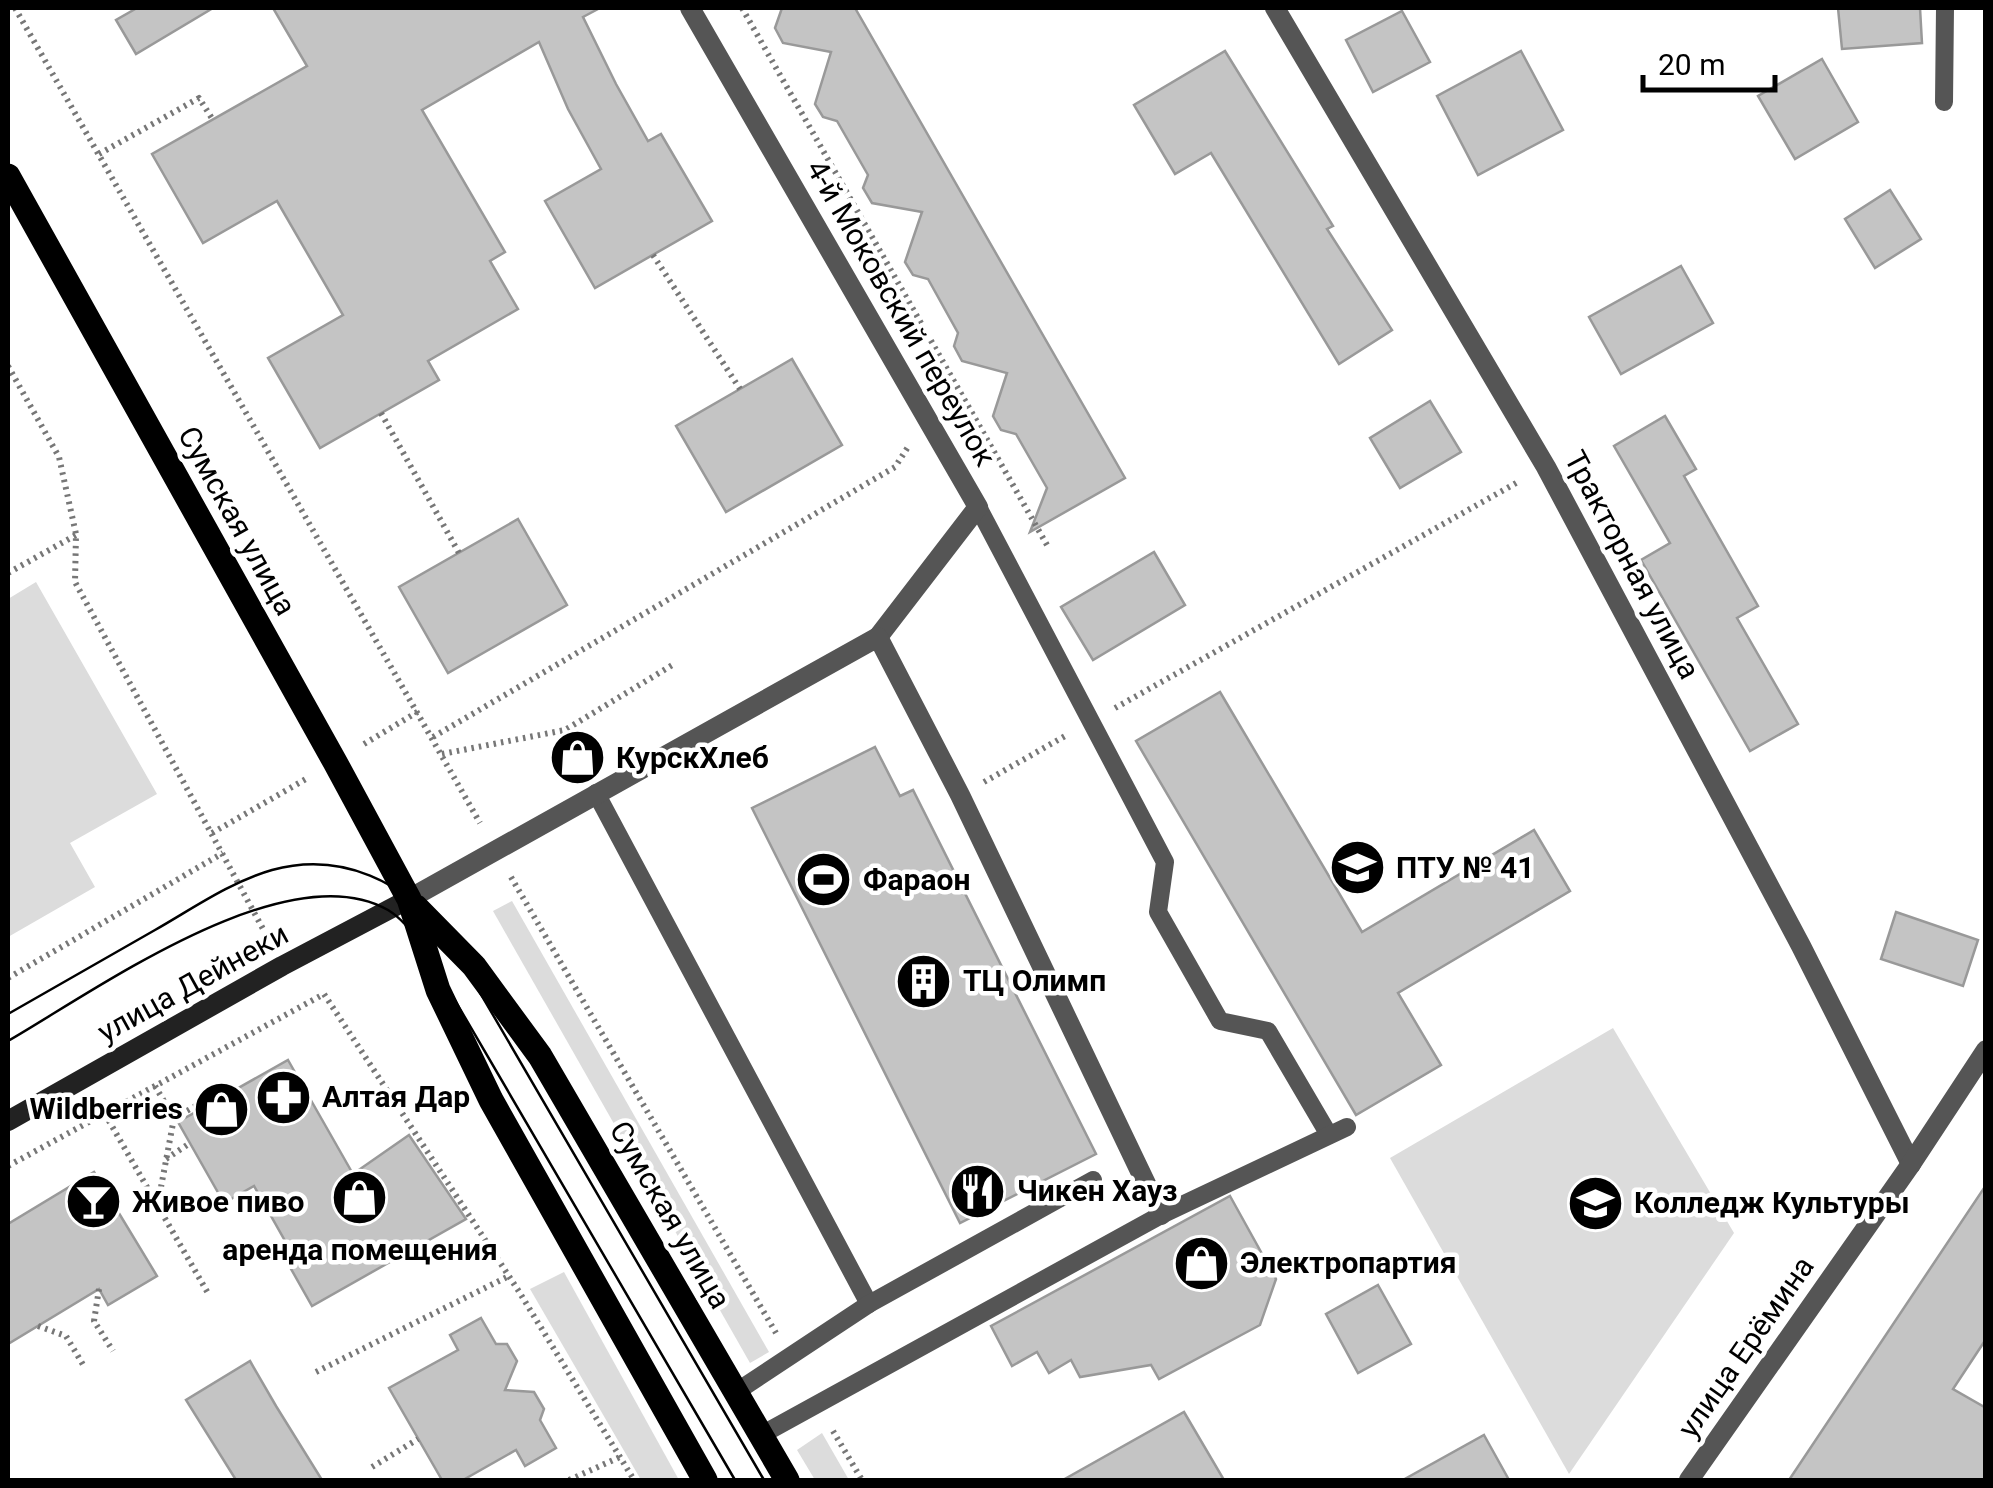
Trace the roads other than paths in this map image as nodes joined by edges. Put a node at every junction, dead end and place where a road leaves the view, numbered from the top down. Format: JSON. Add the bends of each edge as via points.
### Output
{"nodes":[{"id":1,"x":690,"y":8,"type":"edge"},
{"id":2,"x":1276,"y":8,"type":"edge"},
{"id":3,"x":1945,"y":8,"type":"edge"},
{"id":4,"x":1944,"y":102,"type":"dead end"},
{"id":5,"x":8,"y":176,"type":"edge"},
{"id":6,"x":978,"y":508,"type":"junction"},
{"id":7,"x":878,"y":637,"type":"junction"},
{"id":8,"x":596,"y":793,"type":"junction"},
{"id":9,"x":408,"y":900,"type":"junction"},
{"id":10,"x":1986,"y":1050,"type":"edge"},
{"id":11,"x":8,"y":1121,"type":"edge"},
{"id":12,"x":1347,"y":1127,"type":"dead end"},
{"id":13,"x":1329,"y":1135,"type":"junction"},
{"id":14,"x":1911,"y":1164,"type":"junction"},
{"id":15,"x":1094,"y":1180,"type":"dead end"},
{"id":16,"x":1161,"y":1214,"type":"junction"},
{"id":17,"x":869,"y":1304,"type":"junction"},
{"id":18,"x":736,"y":1392,"type":"junction"},
{"id":19,"x":761,"y":1435,"type":"junction"},
{"id":20,"x":705,"y":1480,"type":"edge"},
{"id":21,"x":787,"y":1480,"type":"edge"},
{"id":22,"x":1689,"y":1480,"type":"edge"}],
"edges":[{"from":1,"to":6,"type":"street","name":"4-й Моковский переулок"},
{"from":2,"to":14,"type":"street","name":"Тракторная улица","via":[[1546,466]]},
{"from":3,"to":4,"type":"lane"},
{"from":5,"to":9,"type":"main road","name":"Сумская улица"},
{"from":6,"to":7,"type":"street","name":"4-й Моковский переулок"},
{"from":6,"to":13,"type":"lane","via":[[1165,862],[1158,912],[1220,1021],[1268,1032]]},
{"from":7,"to":8,"type":"street"},
{"from":7,"to":16,"type":"street"},
{"from":8,"to":9,"type":"street"},
{"from":8,"to":17,"type":"lane"},
{"from":9,"to":11,"type":"main road","name":"улица Дейнеки"},
{"from":9,"to":18,"type":"main road","name":"Сумская улица","via":[[474,966],[540,1056]]},
{"from":9,"to":20,"type":"main road","name":"Сумская улица","via":[[438,990],[491,1100]]},
{"from":10,"to":14,"type":"street","name":"улица Ерёмина"},
{"from":12,"to":13,"type":"lane"},
{"from":13,"to":16,"type":"lane"},
{"from":14,"to":22,"type":"street","name":"улица Ерёмина"},
{"from":15,"to":17,"type":"lane"},
{"from":16,"to":19,"type":"lane"},
{"from":17,"to":18,"type":"lane"},
{"from":18,"to":19,"type":"main road","name":"Сумская улица"},
{"from":19,"to":21,"type":"main road","name":"Сумская улица"}]}
